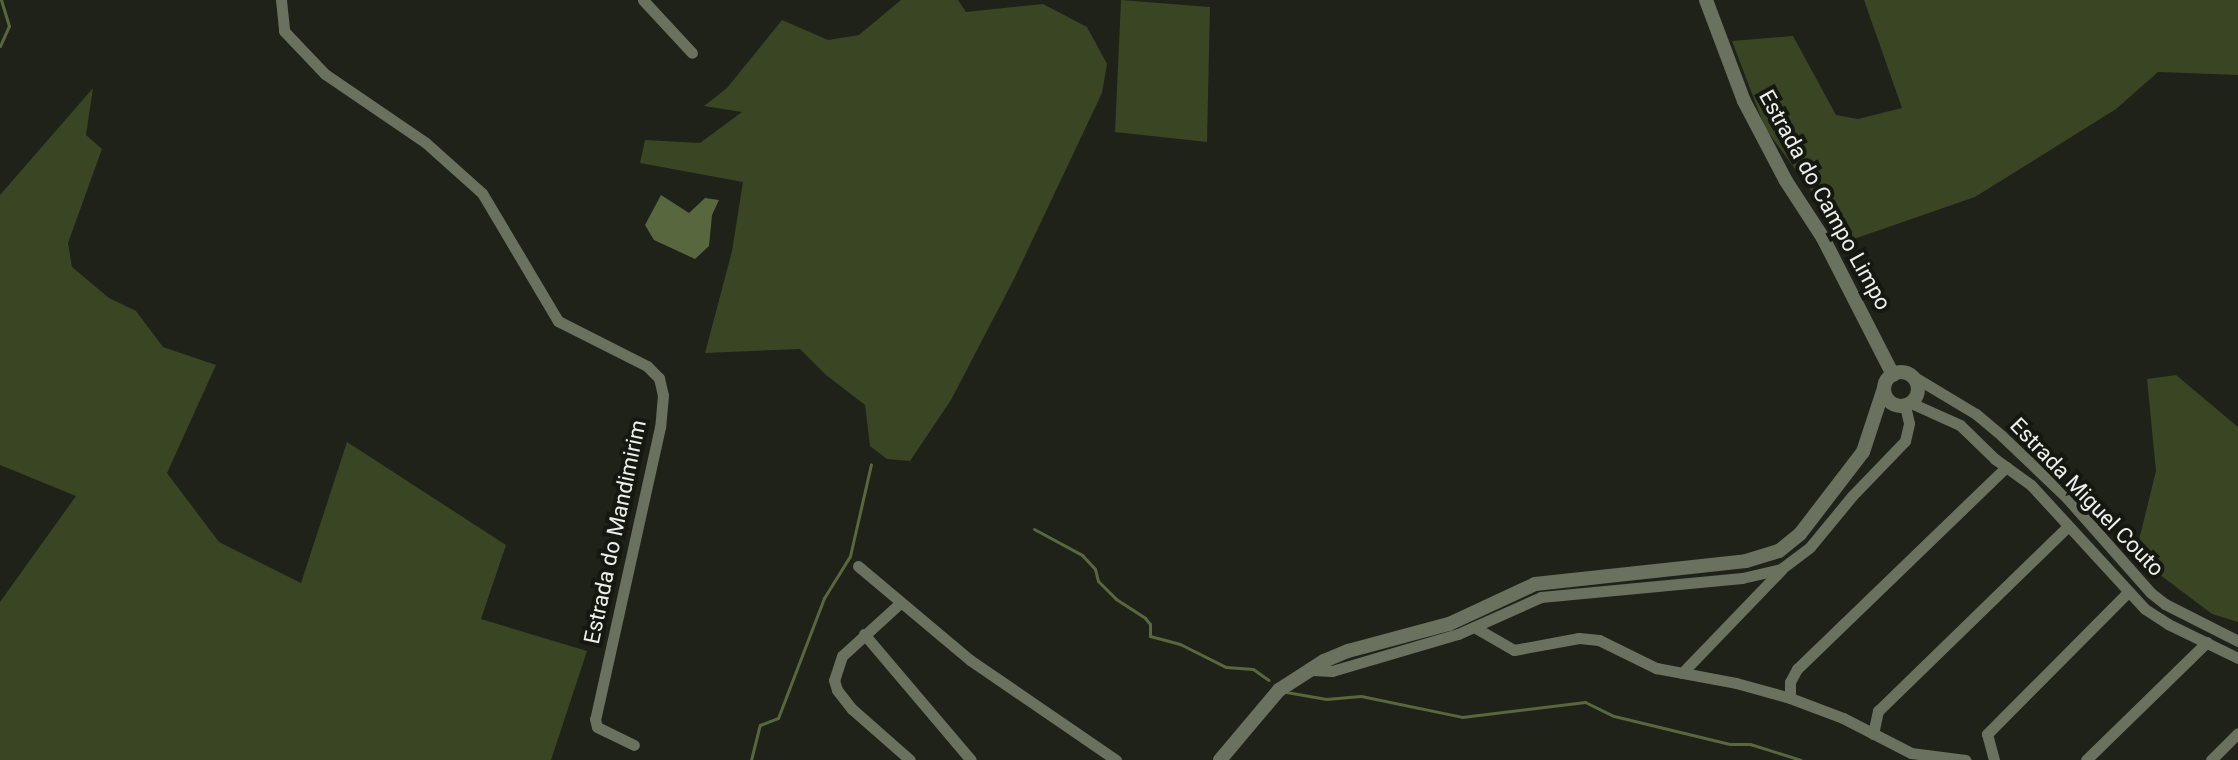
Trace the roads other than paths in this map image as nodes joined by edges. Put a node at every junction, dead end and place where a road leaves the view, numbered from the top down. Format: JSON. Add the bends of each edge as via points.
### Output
{"nodes":[{"id":1,"x":281,"y":0,"type":"edge"},
{"id":2,"x":643,"y":0,"type":"edge"},
{"id":3,"x":1706,"y":0,"type":"edge"},
{"id":4,"x":692,"y":53,"type":"dead end"},
{"id":5,"x":1893,"y":375,"type":"junction"},
{"id":6,"x":1911,"y":375,"type":"junction"},
{"id":7,"x":1884,"y":388,"type":"junction"},
{"id":8,"x":1908,"y":405,"type":"junction"},
{"id":9,"x":2006,"y":467,"type":"junction"},
{"id":10,"x":2068,"y":526,"type":"junction"},
{"id":11,"x":858,"y":566,"type":"dead end"},
{"id":12,"x":1781,"y":569,"type":"junction"},
{"id":13,"x":2127,"y":593,"type":"junction"},
{"id":14,"x":899,"y":604,"type":"junction"},
{"id":15,"x":1474,"y":627,"type":"junction"},
{"id":16,"x":864,"y":634,"type":"junction"},
{"id":17,"x":2238,"y":641,"type":"edge"},
{"id":18,"x":2207,"y":642,"type":"junction"},
{"id":19,"x":2238,"y":658,"type":"edge"},
{"id":20,"x":1312,"y":670,"type":"junction"},
{"id":21,"x":1682,"y":673,"type":"junction"},
{"id":22,"x":1790,"y":698,"type":"junction"},
{"id":23,"x":2238,"y":733,"type":"edge"},
{"id":24,"x":1873,"y":734,"type":"junction"},
{"id":25,"x":634,"y":745,"type":"dead end"},
{"id":26,"x":910,"y":760,"type":"edge"},
{"id":27,"x":971,"y":760,"type":"edge"},
{"id":28,"x":1116,"y":760,"type":"edge"},
{"id":29,"x":1220,"y":760,"type":"edge"},
{"id":30,"x":1966,"y":760,"type":"edge"},
{"id":31,"x":1994,"y":760,"type":"edge"},
{"id":32,"x":2086,"y":760,"type":"edge"},
{"id":33,"x":2211,"y":760,"type":"edge"}],
"edges":[{"from":1,"to":25,"type":"street","name":"Estrada do Mandimirim","via":[[284,31],[325,74],[426,143],[482,193],[558,321],[647,366],[659,378],[660,427],[595,719],[597,727]]},
{"from":2,"to":4,"type":"street"},
{"from":3,"to":5,"type":"street","name":"Estrada do Campo Limpo","via":[[1744,101]]},
{"from":5,"to":6,"type":"street"},
{"from":5,"to":7,"type":"street"},
{"from":6,"to":8,"type":"street","via":[[1918,387]]},
{"from":6,"to":17,"type":"street","name":"Estrada Miguel Couto","via":[[2002,436],[2066,497],[2151,593]]},
{"from":7,"to":8,"type":"street","via":[[1891,403]]},
{"from":7,"to":20,"type":"street","via":[[1863,452],[1800,534],[1779,551],[1746,561],[1535,584],[1449,624],[1348,651]]},
{"from":8,"to":9,"type":"street","via":[[1960,425]]},
{"from":8,"to":12,"type":"street","via":[[1905,441],[1810,547]]},
{"from":9,"to":10,"type":"street","via":[[2031,485]]},
{"from":9,"to":22,"type":"street","via":[[1797,669]]},
{"from":10,"to":13,"type":"street"},
{"from":10,"to":24,"type":"street","via":[[1878,711]]},
{"from":11,"to":14,"type":"street"},
{"from":12,"to":15,"type":"street","via":[[1742,578],[1541,597]]},
{"from":12,"to":21,"type":"street"},
{"from":13,"to":18,"type":"street","via":[[2155,616]]},
{"from":13,"to":31,"type":"street","via":[[1987,734]]},
{"from":14,"to":16,"type":"street"},
{"from":14,"to":28,"type":"street","via":[[970,660]]},
{"from":15,"to":20,"type":"street","via":[[1332,671]]},
{"from":15,"to":21,"type":"street","via":[[1514,650],[1592,639],[1656,668]]},
{"from":16,"to":26,"type":"street","via":[[836,667],[837,690]]},
{"from":16,"to":27,"type":"street"},
{"from":18,"to":19,"type":"street"},
{"from":18,"to":32,"type":"street"},
{"from":20,"to":29,"type":"street","via":[[1279,690]]},
{"from":21,"to":22,"type":"street"},
{"from":22,"to":24,"type":"street"},
{"from":23,"to":33,"type":"street"},
{"from":24,"to":30,"type":"street","via":[[1911,753]]}]}
